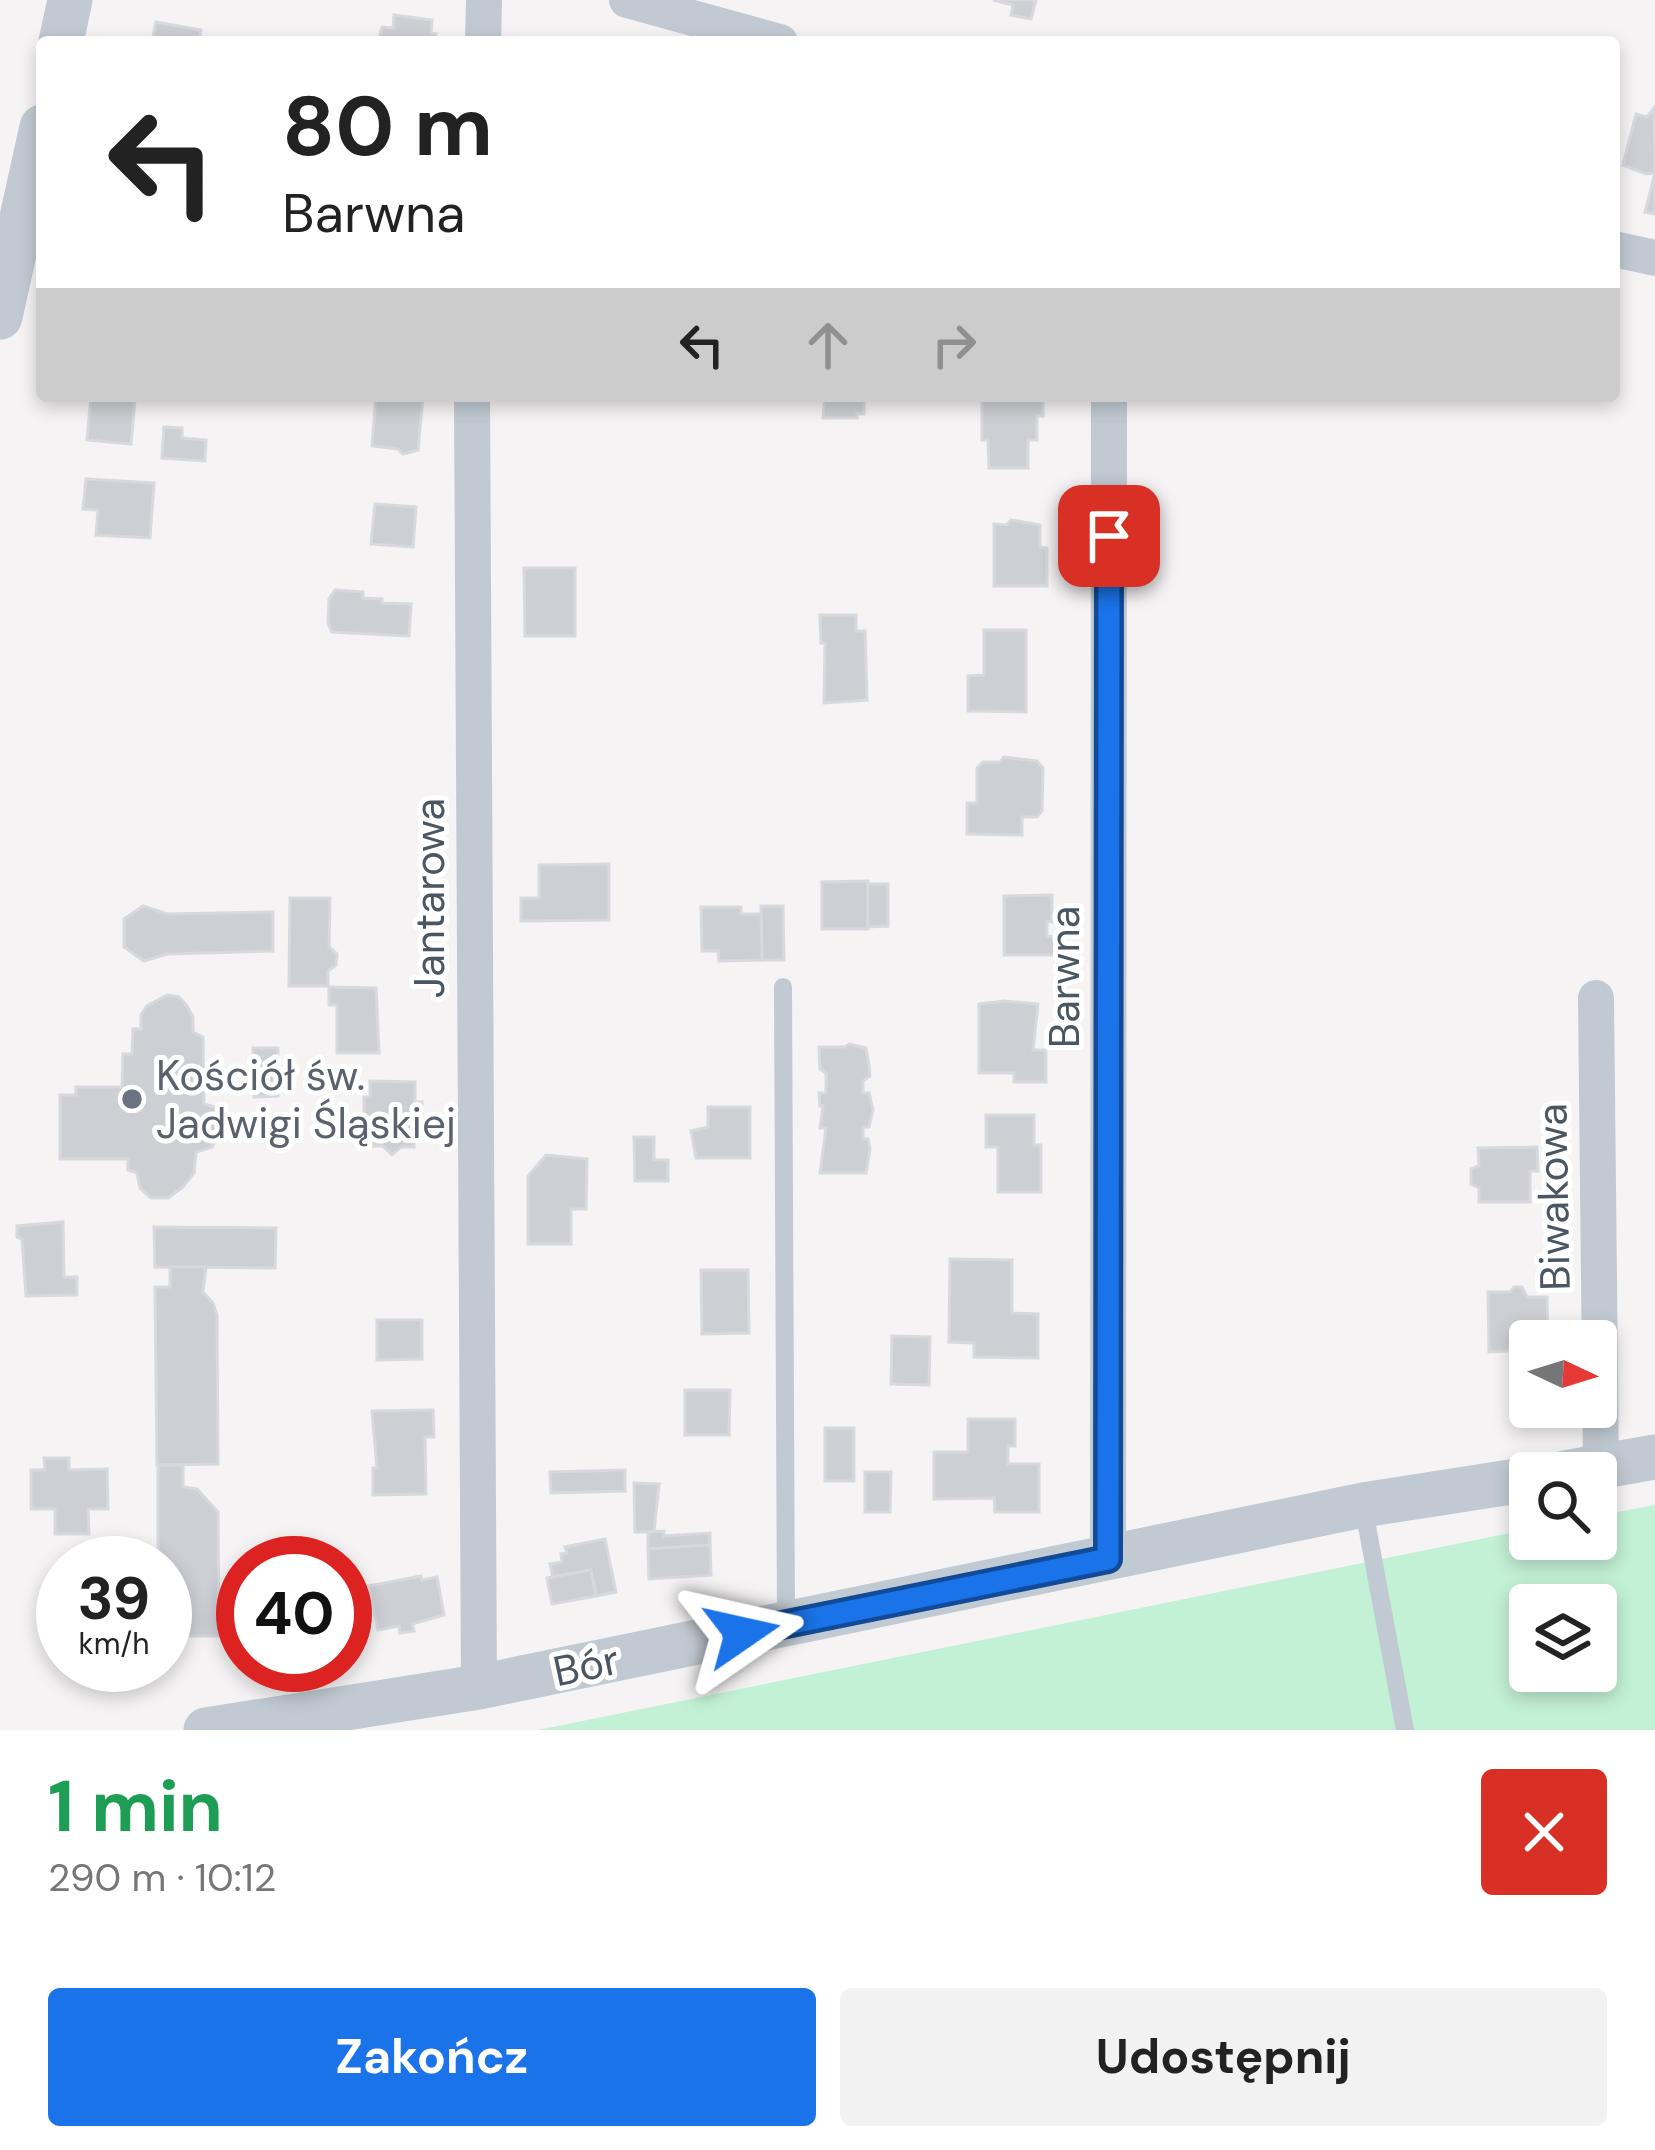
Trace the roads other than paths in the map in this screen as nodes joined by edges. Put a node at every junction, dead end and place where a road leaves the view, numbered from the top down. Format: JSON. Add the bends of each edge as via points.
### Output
{"nodes":[{"id":1,"x":70,"y":0,"type":"edge"},
{"id":2,"x":484,"y":0,"type":"edge"},
{"id":3,"x":627,"y":0,"type":"edge"},
{"id":4,"x":62,"y":36,"type":"edge"},
{"id":5,"x":483,"y":36,"type":"edge"},
{"id":6,"x":758,"y":36,"type":"edge"},
{"id":7,"x":36,"y":154,"type":"edge"},
{"id":8,"x":1620,"y":249,"type":"edge"},
{"id":9,"x":1655,"y":258,"type":"edge"},
{"id":10,"x":0,"y":317,"type":"edge"},
{"id":11,"x":472,"y":402,"type":"edge"},
{"id":12,"x":1109,"y":402,"type":"edge"},
{"id":13,"x":783,"y":987,"type":"dead end"},
{"id":14,"x":1596,"y":998,"type":"dead end"},
{"id":15,"x":1583,"y":1452,"type":"edge"},
{"id":16,"x":1655,"y":1456,"type":"edge"},
{"id":17,"x":1617,"y":1463,"type":"edge"},
{"id":18,"x":1509,"y":1482,"type":"edge"},
{"id":19,"x":1363,"y":1505,"type":"junction"},
{"id":20,"x":1108,"y":1559,"type":"junction"},
{"id":21,"x":786,"y":1624,"type":"junction"},
{"id":22,"x":479,"y":1687,"type":"junction"},
{"id":23,"x":206,"y":1730,"type":"edge"},
{"id":24,"x":1405,"y":1730,"type":"edge"}],
"edges":[{"from":1,"to":4,"type":"street"},
{"from":2,"to":5,"type":"street"},
{"from":3,"to":6,"type":"street"},
{"from":7,"to":10,"type":"street"},
{"from":8,"to":9,"type":"street"},
{"from":11,"to":22,"type":"street","name":"Jantarowa"},
{"from":12,"to":20,"type":"street","name":"Barwna"},
{"from":13,"to":21,"type":"lane"},
{"from":14,"to":15,"type":"street","name":"Biwakowa"},
{"from":16,"to":17,"type":"street"},
{"from":18,"to":19,"type":"street","name":"Bór"},
{"from":19,"to":20,"type":"street","name":"Bór"},
{"from":19,"to":24,"type":"lane"},
{"from":20,"to":21,"type":"street","name":"Bór"},
{"from":21,"to":22,"type":"street","name":"Bór"},
{"from":22,"to":23,"type":"street","name":"Bór"}]}
